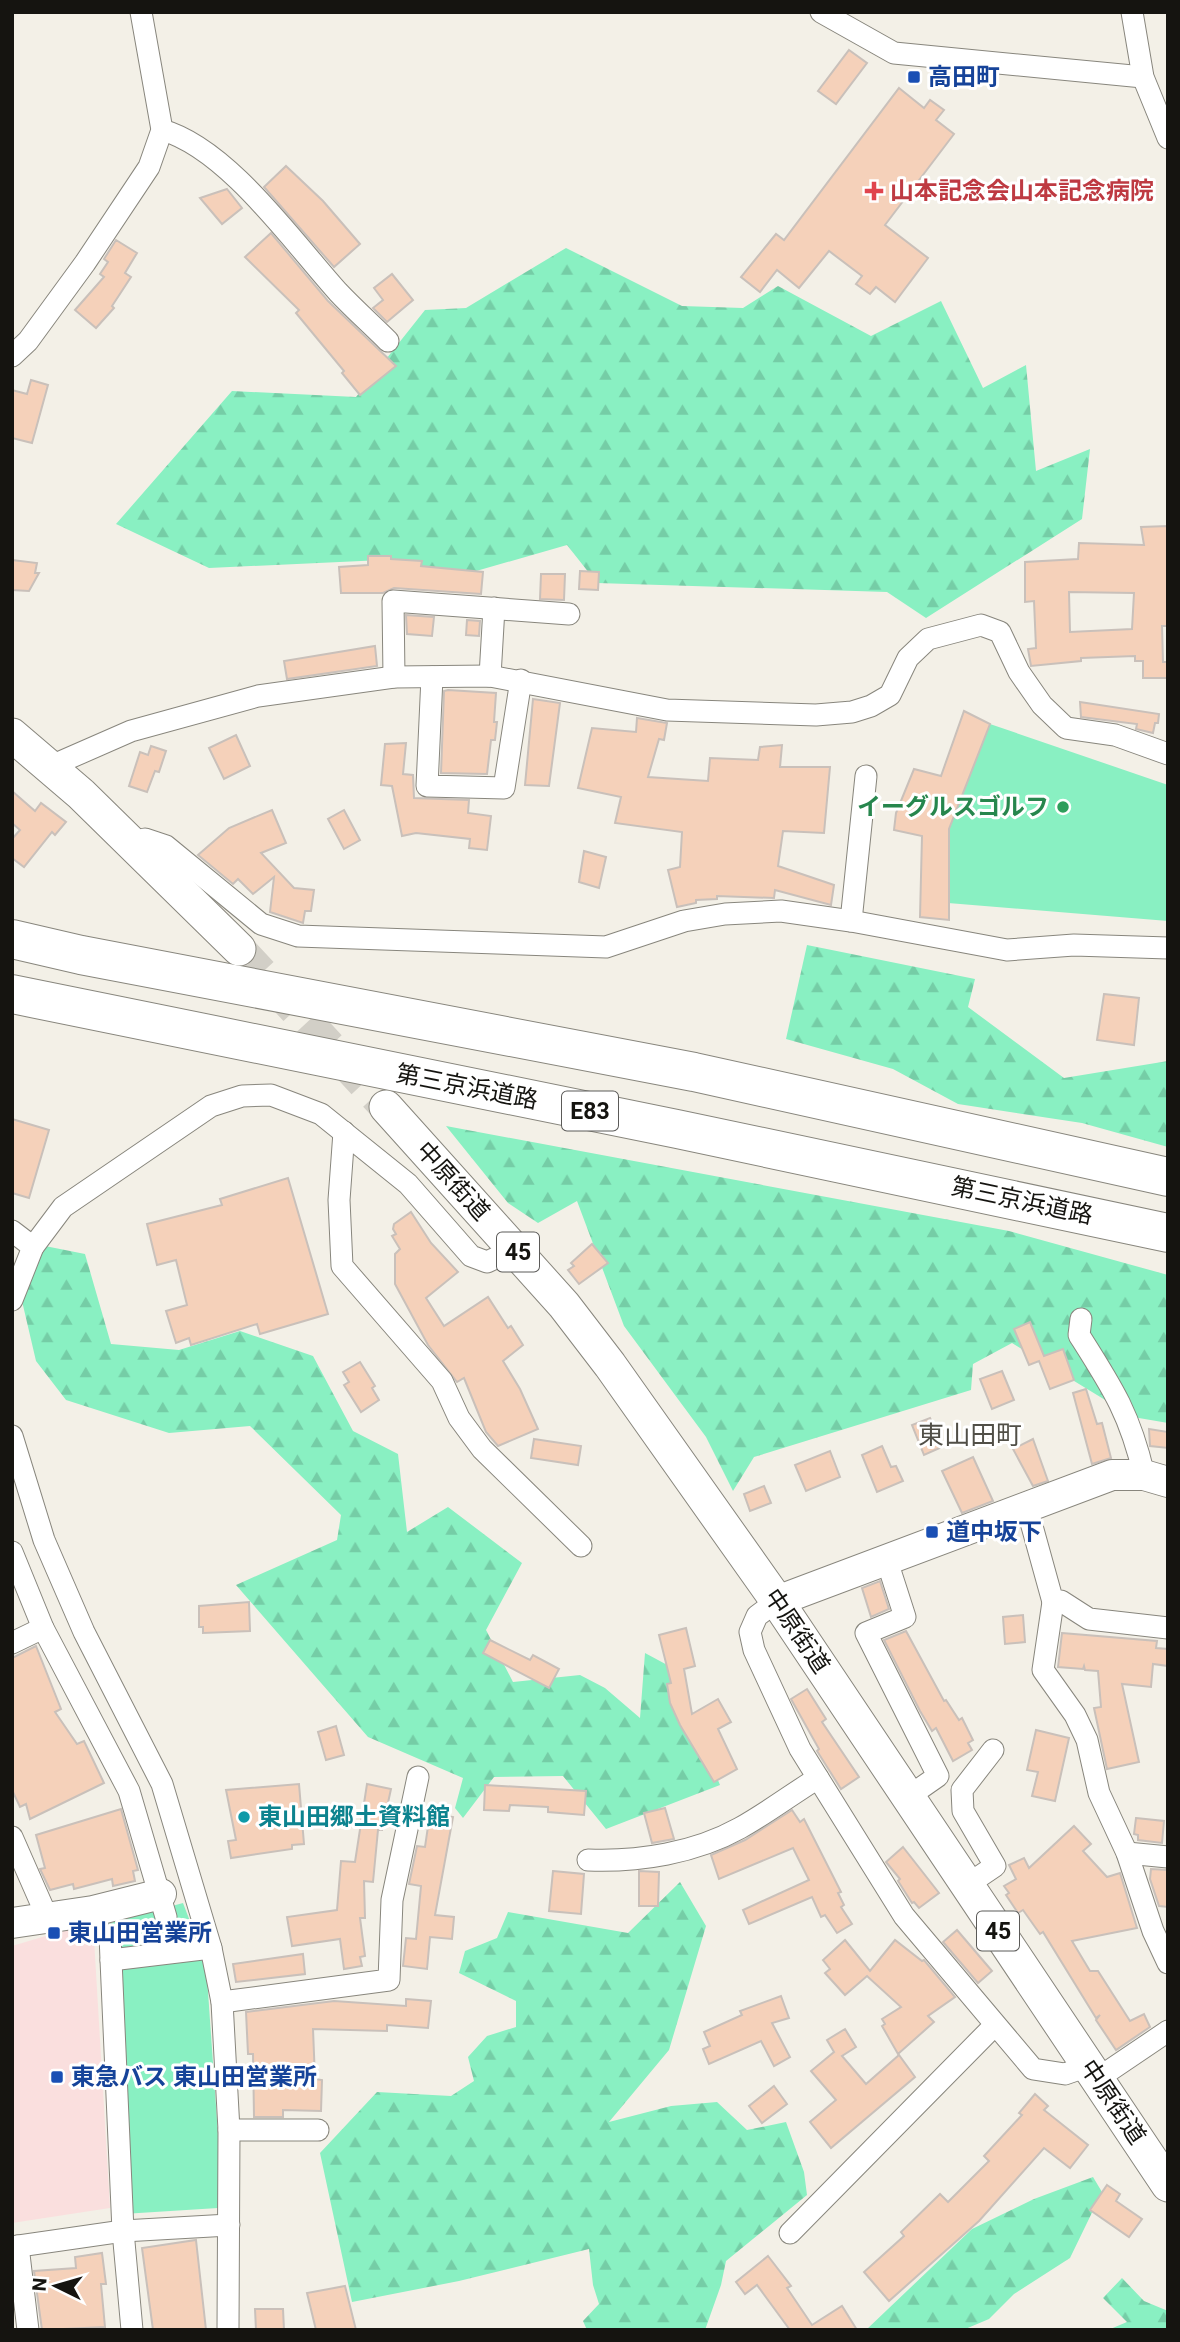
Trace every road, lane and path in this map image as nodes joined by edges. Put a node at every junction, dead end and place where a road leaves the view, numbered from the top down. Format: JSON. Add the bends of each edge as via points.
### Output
{"nodes":[{"id":1,"x":141,"y":12,"type":"edge"},
{"id":2,"x":821,"y":12,"type":"edge"},
{"id":3,"x":1132,"y":12,"type":"edge"},
{"id":4,"x":1143,"y":77,"type":"junction"},
{"id":5,"x":162,"y":130,"type":"junction"},
{"id":6,"x":1168,"y":138,"type":"edge"},
{"id":7,"x":388,"y":341,"type":"dead end"},
{"id":8,"x":12,"y":356,"type":"edge"},
{"id":9,"x":494,"y":608,"type":"junction"},
{"id":10,"x":569,"y":614,"type":"dead end"},
{"id":11,"x":491,"y":676,"type":"junction"},
{"id":12,"x":394,"y":677,"type":"junction"},
{"id":13,"x":432,"y":677,"type":"junction"},
{"id":14,"x":521,"y":680,"type":"junction"},
{"id":15,"x":12,"y":735,"type":"edge"},
{"id":16,"x":1168,"y":754,"type":"edge"},
{"id":17,"x":51,"y":766,"type":"junction"},
{"id":18,"x":866,"y":776,"type":"dead end"},
{"id":19,"x":130,"y":843,"type":"junction"},
{"id":20,"x":852,"y":921,"type":"junction"},
{"id":21,"x":12,"y":939,"type":"edge"},
{"id":22,"x":1168,"y":947,"type":"edge"},
{"id":23,"x":239,"y":949,"type":"tunnel mouth"},
{"id":24,"x":12,"y":994,"type":"edge"},
{"id":25,"x":386,"y":1107,"type":"tunnel mouth"},
{"id":26,"x":344,"y":1132,"type":"junction"},
{"id":27,"x":1168,"y":1177,"type":"edge"},
{"id":28,"x":12,"y":1231,"type":"edge"},
{"id":29,"x":1168,"y":1233,"type":"edge"},
{"id":30,"x":33,"y":1247,"type":"junction"},
{"id":31,"x":515,"y":1249,"type":"junction"},
{"id":32,"x":12,"y":1300,"type":"edge"},
{"id":33,"x":1081,"y":1318,"type":"dead end"},
{"id":34,"x":12,"y":1436,"type":"edge"},
{"id":35,"x":1156,"y":1478,"type":"edge"},
{"id":36,"x":1027,"y":1508,"type":"junction"},
{"id":37,"x":581,"y":1546,"type":"dead end"},
{"id":38,"x":12,"y":1552,"type":"edge"},
{"id":39,"x":887,"y":1561,"type":"junction"},
{"id":40,"x":776,"y":1601,"type":"junction"},
{"id":41,"x":1053,"y":1602,"type":"junction"},
{"id":42,"x":43,"y":1628,"type":"junction"},
{"id":43,"x":1168,"y":1628,"type":"edge"},
{"id":44,"x":12,"y":1643,"type":"edge"},
{"id":45,"x":993,"y":1751,"type":"dead end"},
{"id":46,"x":418,"y":1777,"type":"dead end"},
{"id":47,"x":818,"y":1778,"type":"junction"},
{"id":48,"x":908,"y":1797,"type":"junction"},
{"id":49,"x":12,"y":1837,"type":"edge"},
{"id":50,"x":1127,"y":1853,"type":"junction"},
{"id":51,"x":1168,"y":1857,"type":"edge"},
{"id":52,"x":588,"y":1860,"type":"dead end"},
{"id":53,"x":967,"y":1885,"type":"junction"},
{"id":54,"x":164,"y":1905,"type":"joint"},
{"id":55,"x":48,"y":1919,"type":"junction"},
{"id":56,"x":12,"y":1923,"type":"edge"},
{"id":57,"x":110,"y":1935,"type":"dead end"},
{"id":58,"x":211,"y":1948,"type":"junction"},
{"id":59,"x":111,"y":1960,"type":"junction"},
{"id":60,"x":1168,"y":1963,"type":"edge"},
{"id":61,"x":222,"y":2002,"type":"junction"},
{"id":62,"x":994,"y":2026,"type":"junction"},
{"id":63,"x":1168,"y":2031,"type":"edge"},
{"id":64,"x":1093,"y":2073,"type":"junction"},
{"id":65,"x":229,"y":2130,"type":"junction"},
{"id":66,"x":318,"y":2130,"type":"dead end"},
{"id":67,"x":1168,"y":2185,"type":"edge"},
{"id":68,"x":229,"y":2225,"type":"junction"},
{"id":69,"x":123,"y":2231,"type":"junction"},
{"id":70,"x":790,"y":2233,"type":"dead end"},
{"id":71,"x":15,"y":2247,"type":"edge"},
{"id":72,"x":28,"y":2330,"type":"edge"},
{"id":73,"x":132,"y":2330,"type":"edge"},
{"id":74,"x":228,"y":2330,"type":"edge"}],
"edges":[{"from":1,"to":5,"type":"street"},
{"from":2,"to":4,"type":"street","via":[[894,53]]},
{"from":3,"to":4,"type":"street"},
{"from":4,"to":6,"type":"street"},
{"from":5,"to":7,"type":"street","via":[[176,134],[240,179],[340,294]]},
{"from":5,"to":8,"type":"street","via":[[149,167],[85,263]]},
{"from":9,"to":10,"type":"street"},
{"from":9,"to":11,"type":"street"},
{"from":9,"to":12,"type":"street","via":[[393,601]]},
{"from":11,"to":13,"type":"street"},
{"from":11,"to":14,"type":"street"},
{"from":12,"to":13,"type":"street"},
{"from":12,"to":17,"type":"street","via":[[258,696],[131,731]]},
{"from":13,"to":14,"type":"street","via":[[427,786],[504,788]]},
{"from":14,"to":16,"type":"street","via":[[667,710],[852,712],[890,695],[908,658],[928,639],[981,625],[1000,632],[1019,672],[1042,705],[1066,727],[1115,735]]},
{"from":15,"to":17,"type":"main road"},
{"from":17,"to":19,"type":"main road"},
{"from":18,"to":20,"type":"street"},
{"from":19,"to":20,"type":"street","via":[[145,839],[166,846],[261,924],[298,936],[606,947],[684,921],[725,914],[781,911]]},
{"from":19,"to":23,"type":"main road"},
{"from":20,"to":22,"type":"street","via":[[1007,950],[1074,945]]},
{"from":21,"to":27,"type":"highway","number":"E83","via":[[694,1072]]},
{"from":24,"to":29,"type":"highway","name":"第三京浜道路","number":"E83"},
{"from":25,"to":31,"type":"main road","name":"中原街道","number":"45"},
{"from":26,"to":30,"type":"street","via":[[321,1114],[271,1095],[242,1096],[211,1106],[63,1207]]},
{"from":26,"to":31,"type":"street","via":[[408,1184],[471,1256],[487,1262]]},
{"from":26,"to":37,"type":"street","via":[[339,1200],[342,1266],[442,1381],[459,1418],[482,1449]]},
{"from":28,"to":30,"type":"street"},
{"from":30,"to":32,"type":"street"},
{"from":31,"to":40,"type":"main road","name":"中原街道","number":"45","via":[[602,1355]]},
{"from":33,"to":35,"type":"street","via":[[1079,1335],[1120,1400]]},
{"from":34,"to":58,"type":"street","via":[[49,1551],[84,1633],[162,1784]]},
{"from":35,"to":36,"type":"street","via":[[1112,1475]]},
{"from":36,"to":39,"type":"street"},
{"from":36,"to":41,"type":"street"},
{"from":38,"to":42,"type":"street"},
{"from":39,"to":40,"type":"street"},
{"from":39,"to":48,"type":"street","via":[[905,1617],[866,1633],[938,1776]]},
{"from":40,"to":47,"type":"street","via":[[757,1616],[750,1632],[754,1650]]},
{"from":40,"to":48,"type":"main road","name":"中原街道","number":"45"},
{"from":41,"to":43,"type":"street","via":[[1061,1601],[1089,1619]]},
{"from":41,"to":50,"type":"street","via":[[1043,1670],[1087,1740],[1099,1793]]},
{"from":42,"to":44,"type":"street"},
{"from":42,"to":54,"type":"street","via":[[129,1791]]},
{"from":45,"to":53,"type":"street","via":[[962,1790],[962,1811],[995,1866]]},
{"from":46,"to":61,"type":"street","via":[[392,1900],[389,1980]]},
{"from":47,"to":52,"type":"street","via":[[739,1829],[686,1849],[627,1862]]},
{"from":47,"to":62,"type":"street","via":[[904,1916]]},
{"from":48,"to":53,"type":"main road","name":"中原街道","number":"45"},
{"from":49,"to":55,"type":"street"},
{"from":50,"to":51,"type":"street"},
{"from":50,"to":60,"type":"street"},
{"from":53,"to":64,"type":"main road","name":"中原街道","number":"45"},
{"from":54,"to":55,"type":"street"},
{"from":55,"to":56,"type":"street"},
{"from":57,"to":59,"type":"street"},
{"from":58,"to":59,"type":"street"},
{"from":58,"to":61,"type":"street"},
{"from":59,"to":69,"type":"street"},
{"from":61,"to":65,"type":"street"},
{"from":62,"to":64,"type":"street","via":[[1033,2069]]},
{"from":62,"to":70,"type":"street"},
{"from":63,"to":64,"type":"street"},
{"from":64,"to":67,"type":"main road","name":"中原街道","number":"45"},
{"from":65,"to":66,"type":"street"},
{"from":65,"to":68,"type":"street"},
{"from":68,"to":69,"type":"street"},
{"from":68,"to":74,"type":"street"},
{"from":69,"to":71,"type":"street"},
{"from":69,"to":73,"type":"street"},
{"from":71,"to":72,"type":"street"}]}
